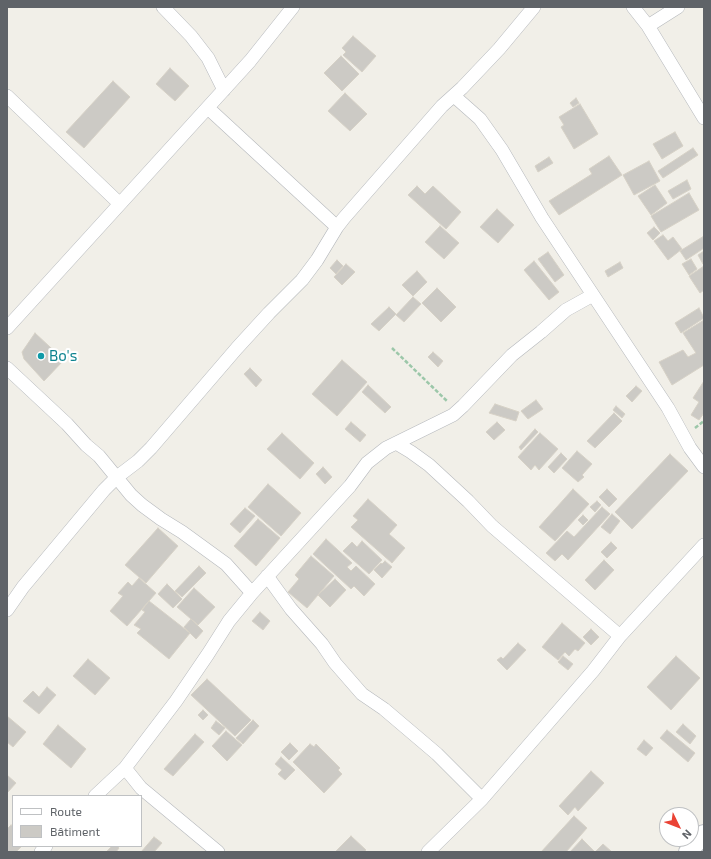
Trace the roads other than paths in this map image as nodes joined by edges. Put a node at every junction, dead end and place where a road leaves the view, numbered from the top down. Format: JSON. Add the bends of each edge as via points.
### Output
{"nodes":[{"id":1,"x":163,"y":7,"type":"edge"},
{"id":2,"x":293,"y":7,"type":"edge"},
{"id":3,"x":534,"y":7,"type":"edge"},
{"id":4,"x":633,"y":7,"type":"edge"},
{"id":5,"x":678,"y":7,"type":"edge"},
{"id":6,"x":648,"y":26,"type":"junction"},
{"id":7,"x":224,"y":90,"type":"junction"},
{"id":8,"x":7,"y":96,"type":"edge"},
{"id":9,"x":454,"y":96,"type":"junction"},
{"id":10,"x":208,"y":108,"type":"junction"},
{"id":11,"x":704,"y":118,"type":"edge"},
{"id":12,"x":120,"y":204,"type":"junction"},
{"id":13,"x":337,"y":227,"type":"junction"},
{"id":14,"x":593,"y":295,"type":"junction"},
{"id":15,"x":7,"y":328,"type":"edge"},
{"id":16,"x":7,"y":368,"type":"edge"},
{"id":17,"x":396,"y":443,"type":"junction"},
{"id":18,"x":704,"y":467,"type":"edge"},
{"id":19,"x":117,"y":476,"type":"junction"},
{"id":20,"x":704,"y":546,"type":"edge"},
{"id":21,"x":267,"y":576,"type":"junction"},
{"id":22,"x":252,"y":593,"type":"junction"},
{"id":23,"x":7,"y":610,"type":"edge"},
{"id":24,"x":620,"y":636,"type":"junction"},
{"id":25,"x":126,"y":768,"type":"junction"},
{"id":26,"x":96,"y":795,"type":"edge"},
{"id":27,"x":482,"y":799,"type":"junction"},
{"id":28,"x":704,"y":834,"type":"edge"},
{"id":29,"x":218,"y":852,"type":"edge"},
{"id":30,"x":428,"y":852,"type":"edge"},
{"id":31,"x":688,"y":852,"type":"edge"}],
"edges":[{"from":1,"to":7,"type":"street","via":[[208,58]]},
{"from":2,"to":7,"type":"street"},
{"from":3,"to":9,"type":"street","via":[[499,49]]},
{"from":4,"to":6,"type":"street"},
{"from":5,"to":6,"type":"street"},
{"from":6,"to":11,"type":"street"},
{"from":7,"to":10,"type":"street"},
{"from":8,"to":12,"type":"street"},
{"from":9,"to":13,"type":"street","via":[[442,106]]},
{"from":9,"to":14,"type":"street","via":[[480,119],[502,150],[542,218]]},
{"from":10,"to":12,"type":"street"},
{"from":10,"to":13,"type":"street"},
{"from":12,"to":15,"type":"street"},
{"from":13,"to":19,"type":"street","via":[[302,280],[237,348],[151,448]]},
{"from":14,"to":17,"type":"street","via":[[566,310],[512,354],[453,415]]},
{"from":14,"to":18,"type":"street"},
{"from":16,"to":19,"type":"street","via":[[67,424]]},
{"from":17,"to":21,"type":"street","via":[[367,463],[350,486]]},
{"from":17,"to":24,"type":"street","via":[[429,466],[492,526]]},
{"from":19,"to":22,"type":"street","via":[[142,505],[226,564]]},
{"from":19,"to":23,"type":"street","via":[[23,587]]},
{"from":20,"to":24,"type":"street"},
{"from":21,"to":22,"type":"street"},
{"from":21,"to":27,"type":"street","via":[[291,609],[362,694],[389,713],[437,754]]},
{"from":22,"to":25,"type":"street","via":[[229,621],[176,701]]},
{"from":24,"to":27,"type":"street","via":[[588,677]]},
{"from":25,"to":26,"type":"street"},
{"from":25,"to":29,"type":"street","via":[[141,788]]},
{"from":27,"to":30,"type":"street"},
{"from":28,"to":31,"type":"main road"}]}
